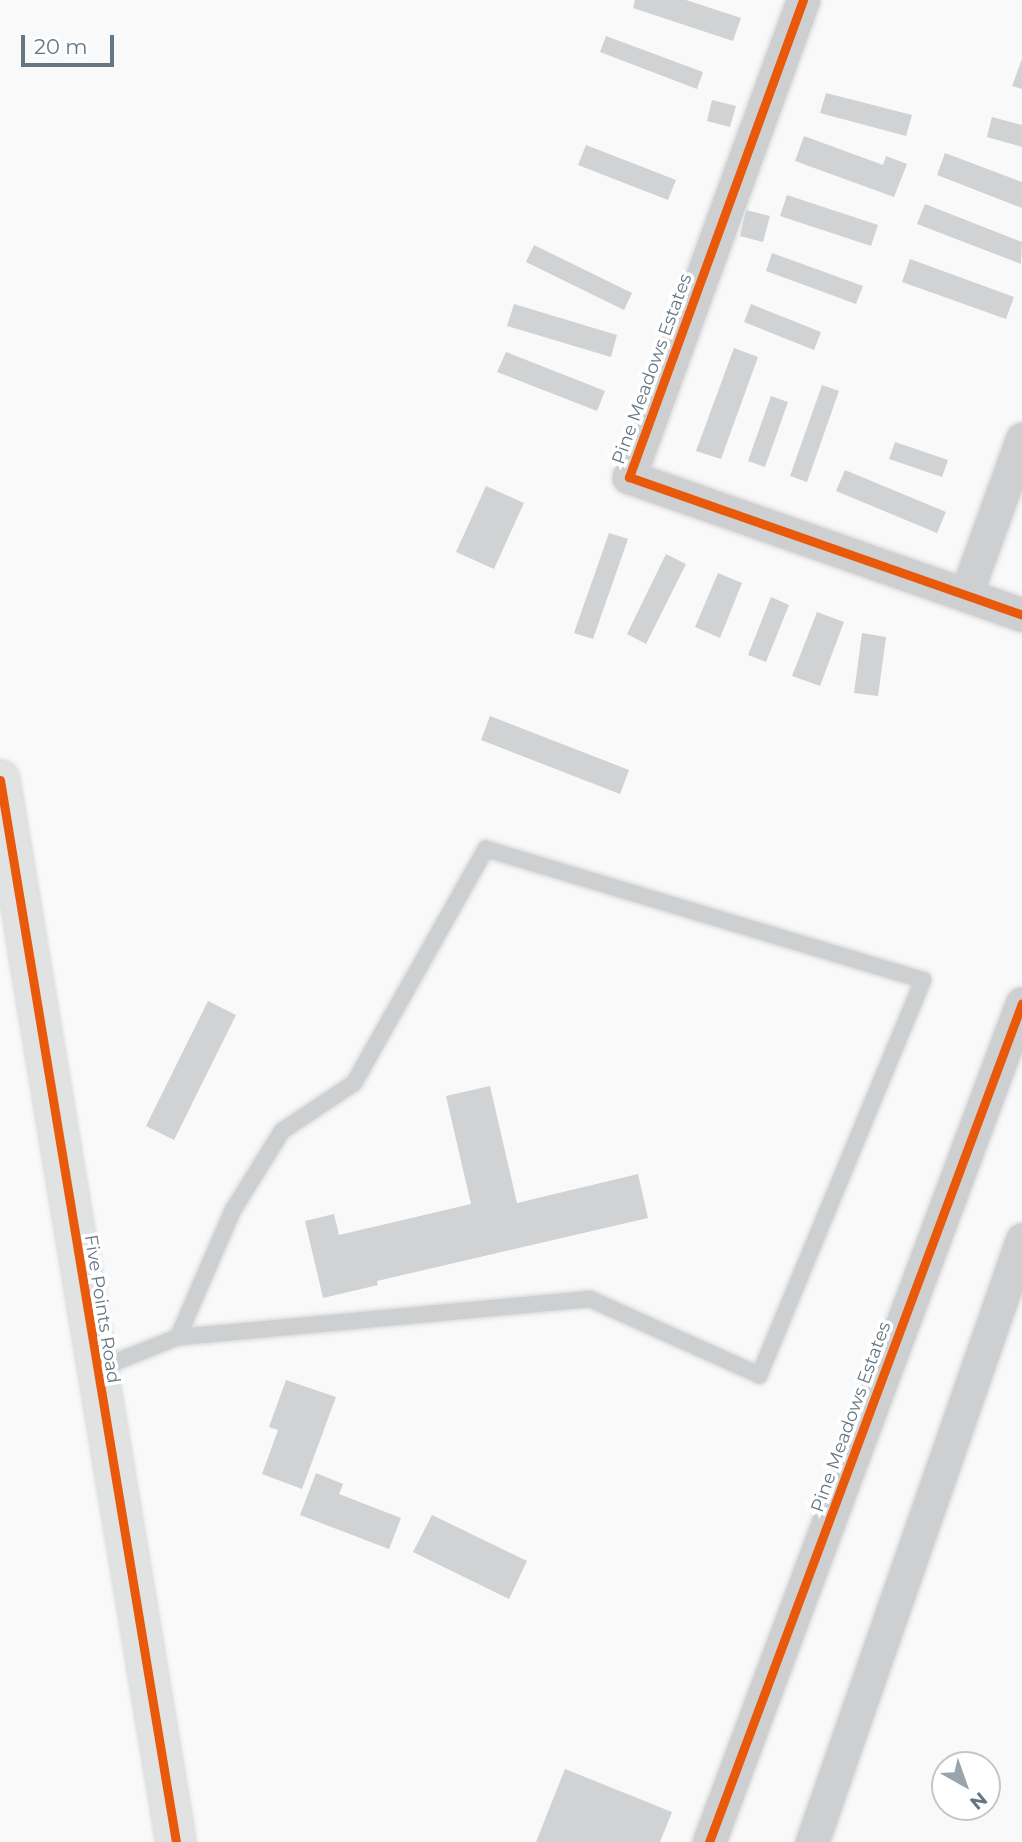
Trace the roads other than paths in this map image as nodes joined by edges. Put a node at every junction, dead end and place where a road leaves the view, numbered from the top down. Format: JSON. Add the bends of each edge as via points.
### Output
{"nodes":[{"id":1,"x":803,"y":0,"type":"edge"},
{"id":2,"x":1022,"y":439,"type":"edge"},
{"id":3,"x":966,"y":594,"type":"junction"},
{"id":4,"x":1022,"y":615,"type":"edge"},
{"id":5,"x":0,"y":780,"type":"edge"},
{"id":6,"x":1022,"y":1003,"type":"edge"},
{"id":7,"x":1022,"y":1240,"type":"edge"},
{"id":8,"x":178,"y":1337,"type":"junction"},
{"id":9,"x":96,"y":1370,"type":"junction"},
{"id":10,"x":176,"y":1842,"type":"edge"},
{"id":11,"x":709,"y":1842,"type":"edge"},
{"id":12,"x":812,"y":1842,"type":"edge"}],
"edges":[{"from":1,"to":3,"type":"street","name":"Pine Meadows Estates","via":[[629,477]]},
{"from":2,"to":3,"type":"street"},
{"from":3,"to":4,"type":"street","name":"Pine Meadows Estates"},
{"from":5,"to":9,"type":"street","name":"Five Points Road"},
{"from":6,"to":11,"type":"street","name":"Pine Meadows Estates"},
{"from":7,"to":12,"type":"street"},
{"from":8,"to":8,"type":"lane","via":[[233,1210],[282,1131],[354,1083],[486,849],[923,980],[759,1375],[590,1299]]},
{"from":8,"to":9,"type":"lane"},
{"from":9,"to":10,"type":"street","name":"Five Points Road"}]}
